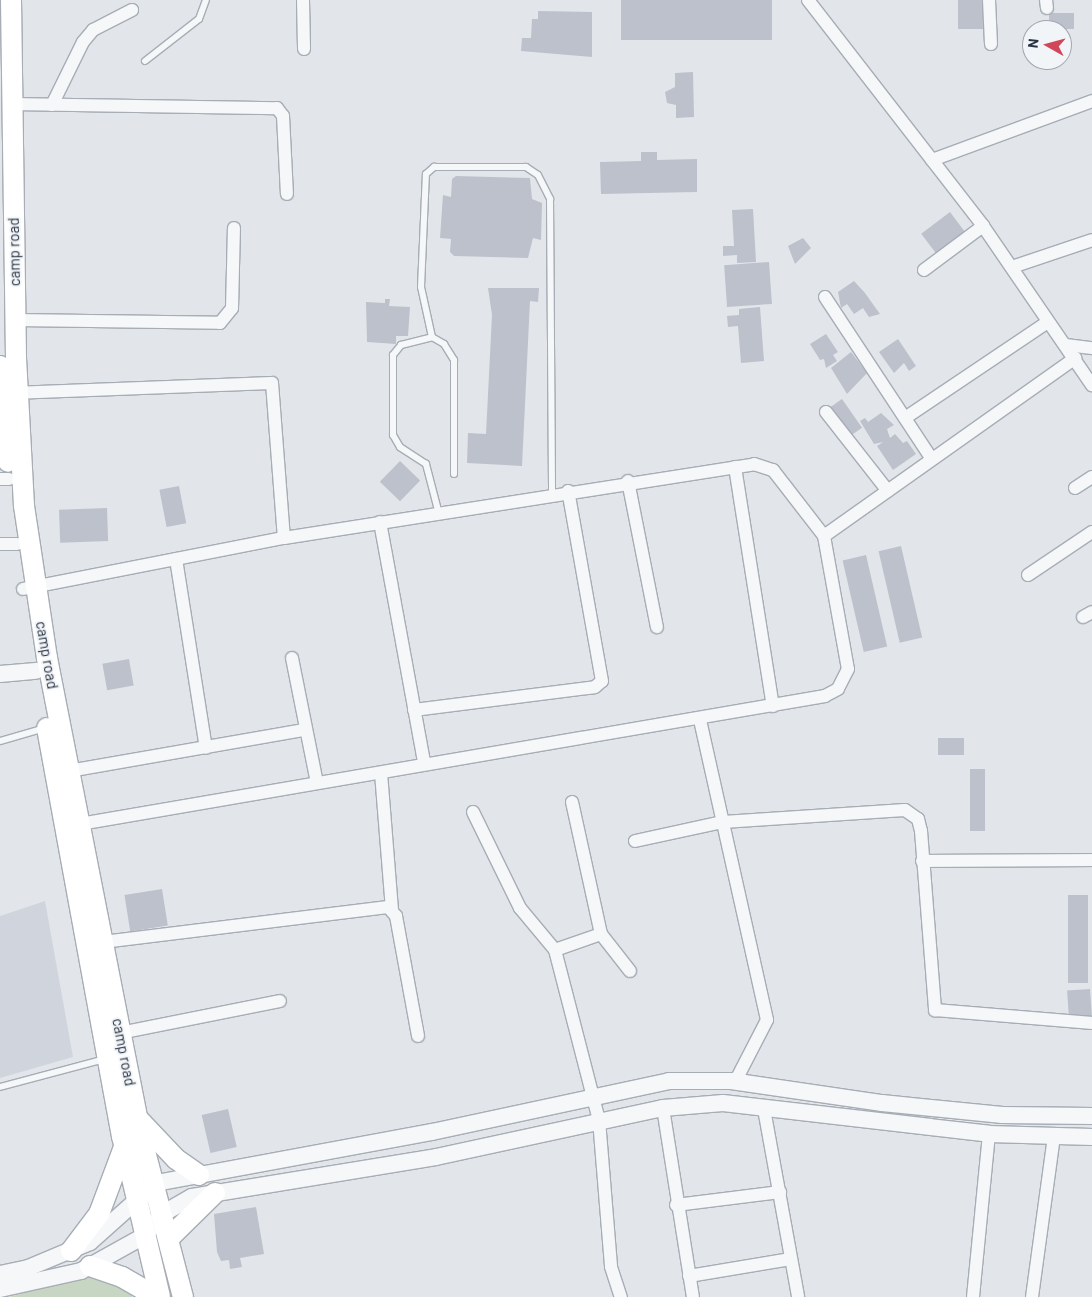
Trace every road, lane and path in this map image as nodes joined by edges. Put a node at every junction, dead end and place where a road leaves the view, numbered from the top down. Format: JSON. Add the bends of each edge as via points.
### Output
{"nodes":[{"id":1,"x":11,"y":0,"type":"edge"},
{"id":2,"x":206,"y":0,"type":"edge"},
{"id":3,"x":303,"y":0,"type":"edge"},
{"id":4,"x":808,"y":0,"type":"edge"},
{"id":5,"x":989,"y":0,"type":"edge"},
{"id":6,"x":132,"y":10,"type":"dead end"},
{"id":7,"x":991,"y":44,"type":"dead end"},
{"id":8,"x":304,"y":48,"type":"dead end"},
{"id":9,"x":6,"y":60,"type":"edge"},
{"id":10,"x":145,"y":61,"type":"dead end"},
{"id":11,"x":1092,"y":101,"type":"edge"},
{"id":12,"x":11,"y":104,"type":"junction"},
{"id":13,"x":52,"y":104,"type":"junction"},
{"id":14,"x":932,"y":160,"type":"junction"},
{"id":15,"x":287,"y":194,"type":"dead end"},
{"id":16,"x":983,"y":226,"type":"junction"},
{"id":17,"x":234,"y":228,"type":"dead end"},
{"id":18,"x":1092,"y":240,"type":"edge"},
{"id":19,"x":1012,"y":267,"type":"junction"},
{"id":20,"x":924,"y":270,"type":"dead end"},
{"id":21,"x":825,"y":297,"type":"dead end"},
{"id":22,"x":16,"y":320,"type":"junction"},
{"id":23,"x":1048,"y":322,"type":"junction"},
{"id":24,"x":432,"y":337,"type":"junction"},
{"id":25,"x":1066,"y":345,"type":"junction"},
{"id":26,"x":1092,"y":348,"type":"edge"},
{"id":27,"x":1075,"y":358,"type":"junction"},
{"id":28,"x":0,"y":366,"type":"edge"},
{"id":29,"x":1092,"y":384,"type":"edge"},
{"id":30,"x":10,"y":393,"type":"junction"},
{"id":31,"x":826,"y":412,"type":"dead end"},
{"id":32,"x":905,"y":418,"type":"junction"},
{"id":33,"x":932,"y":459,"type":"junction"},
{"id":34,"x":735,"y":467,"type":"junction"},
{"id":35,"x":454,"y":474,"type":"dead end"},
{"id":36,"x":1092,"y":477,"type":"edge"},
{"id":37,"x":5,"y":479,"type":"edge"},
{"id":38,"x":628,"y":481,"type":"junction"},
{"id":39,"x":1075,"y":488,"type":"dead end"},
{"id":40,"x":568,"y":491,"type":"junction"},
{"id":41,"x":888,"y":491,"type":"junction"},
{"id":42,"x":552,"y":494,"type":"junction"},
{"id":43,"x":439,"y":514,"type":"junction"},
{"id":44,"x":380,"y":522,"type":"junction"},
{"id":45,"x":1092,"y":532,"type":"edge"},
{"id":46,"x":824,"y":536,"type":"junction"},
{"id":47,"x":284,"y":538,"type":"junction"},
{"id":48,"x":9,"y":544,"type":"edge"},
{"id":49,"x":176,"y":559,"type":"junction"},
{"id":50,"x":1028,"y":575,"type":"dead end"},
{"id":51,"x":30,"y":587,"type":"junction"},
{"id":52,"x":657,"y":627,"type":"dead end"},
{"id":53,"x":292,"y":658,"type":"dead end"},
{"id":54,"x":36,"y":671,"type":"junction"},
{"id":55,"x":0,"y":674,"type":"edge"},
{"id":56,"x":773,"y":706,"type":"junction"},
{"id":57,"x":414,"y":710,"type":"junction"},
{"id":58,"x":700,"y":720,"type":"junction"},
{"id":59,"x":47,"y":728,"type":"junction"},
{"id":60,"x":305,"y":730,"type":"junction"},
{"id":61,"x":0,"y":741,"type":"edge"},
{"id":62,"x":206,"y":748,"type":"junction"},
{"id":63,"x":424,"y":762,"type":"junction"},
{"id":64,"x":69,"y":771,"type":"junction"},
{"id":65,"x":381,"y":773,"type":"junction"},
{"id":66,"x":317,"y":783,"type":"junction"},
{"id":67,"x":572,"y":802,"type":"dead end"},
{"id":68,"x":473,"y":812,"type":"dead end"},
{"id":69,"x":723,"y":822,"type":"junction"},
{"id":70,"x":80,"y":824,"type":"junction"},
{"id":71,"x":635,"y":842,"type":"dead end"},
{"id":72,"x":1092,"y":860,"type":"edge"},
{"id":73,"x":922,"y":862,"type":"junction"},
{"id":74,"x":392,"y":910,"type":"junction"},
{"id":75,"x":601,"y":934,"type":"junction"},
{"id":76,"x":103,"y":942,"type":"junction"},
{"id":77,"x":555,"y":950,"type":"junction"},
{"id":78,"x":630,"y":971,"type":"dead end"},
{"id":79,"x":280,"y":1001,"type":"dead end"},
{"id":80,"x":1092,"y":1023,"type":"edge"},
{"id":81,"x":120,"y":1033,"type":"junction"},
{"id":82,"x":418,"y":1036,"type":"dead end"},
{"id":83,"x":108,"y":1058,"type":"junction"},
{"id":84,"x":736,"y":1082,"type":"junction"},
{"id":85,"x":0,"y":1087,"type":"edge"},
{"id":86,"x":593,"y":1096,"type":"junction"},
{"id":87,"x":663,"y":1108,"type":"junction"},
{"id":88,"x":764,"y":1109,"type":"junction"},
{"id":89,"x":1092,"y":1116,"type":"edge"},
{"id":90,"x":138,"y":1119,"type":"junction"},
{"id":91,"x":599,"y":1120,"type":"junction"},
{"id":92,"x":989,"y":1134,"type":"junction"},
{"id":93,"x":1054,"y":1137,"type":"junction"},
{"id":94,"x":1092,"y":1138,"type":"edge"},
{"id":95,"x":124,"y":1147,"type":"junction"},
{"id":96,"x":199,"y":1175,"type":"junction"},
{"id":97,"x":156,"y":1183,"type":"junction"},
{"id":98,"x":780,"y":1192,"type":"junction"},
{"id":99,"x":215,"y":1193,"type":"junction"},
{"id":100,"x":138,"y":1201,"type":"junction"},
{"id":101,"x":676,"y":1205,"type":"junction"},
{"id":102,"x":164,"y":1213,"type":"junction"},
{"id":103,"x":144,"y":1236,"type":"junction"},
{"id":104,"x":170,"y":1237,"type":"junction"},
{"id":105,"x":71,"y":1251,"type":"junction"},
{"id":106,"x":791,"y":1258,"type":"junction"},
{"id":107,"x":90,"y":1266,"type":"junction"},
{"id":108,"x":0,"y":1274,"type":"edge"},
{"id":109,"x":689,"y":1276,"type":"junction"},
{"id":110,"x":0,"y":1289,"type":"edge"},
{"id":111,"x":158,"y":1297,"type":"edge"},
{"id":112,"x":184,"y":1297,"type":"edge"},
{"id":113,"x":621,"y":1297,"type":"edge"},
{"id":114,"x":693,"y":1297,"type":"edge"},
{"id":115,"x":798,"y":1297,"type":"edge"},
{"id":116,"x":973,"y":1297,"type":"edge"},
{"id":117,"x":1032,"y":1297,"type":"edge"}],
"edges":[{"from":1,"to":9,"type":"main road","name":"camp road"},
{"from":2,"to":10,"type":"lane","via":[[199,19]]},
{"from":3,"to":8,"type":"street"},
{"from":4,"to":14,"type":"street"},
{"from":5,"to":7,"type":"street"},
{"from":6,"to":13,"type":"street","via":[[88,36]]},
{"from":9,"to":12,"type":"main road","name":"camp road"},
{"from":11,"to":14,"type":"street"},
{"from":12,"to":13,"type":"street"},
{"from":12,"to":22,"type":"main road","name":"camp road"},
{"from":13,"to":15,"type":"street","via":[[277,108],[283,116]]},
{"from":14,"to":16,"type":"street"},
{"from":16,"to":19,"type":"street"},
{"from":16,"to":20,"type":"street"},
{"from":17,"to":22,"type":"street","via":[[232,308],[220,323]]},
{"from":18,"to":19,"type":"street"},
{"from":19,"to":23,"type":"street"},
{"from":21,"to":32,"type":"street"},
{"from":22,"to":30,"type":"main road","name":"camp road"},
{"from":23,"to":25,"type":"street"},
{"from":23,"to":32,"type":"street"},
{"from":24,"to":35,"type":"lane","via":[[444,344],[454,360]]},
{"from":24,"to":42,"type":"lane","via":[[421,287],[426,174],[434,167],[526,167],[538,175],[550,199]]},
{"from":24,"to":43,"type":"lane","via":[[401,346],[393,356],[393,435],[400,447],[426,464]]},
{"from":25,"to":26,"type":"street"},
{"from":25,"to":27,"type":"street"},
{"from":27,"to":29,"type":"street"},
{"from":27,"to":33,"type":"street"},
{"from":28,"to":30,"type":"main road","name":"camp road"},
{"from":30,"to":37,"type":"main road","name":"camp road"},
{"from":30,"to":47,"type":"street","via":[[272,383]]},
{"from":30,"to":51,"type":"main road","name":"camp road"},
{"from":31,"to":41,"type":"street"},
{"from":32,"to":33,"type":"street"},
{"from":33,"to":41,"type":"street"},
{"from":34,"to":38,"type":"street"},
{"from":34,"to":46,"type":"street","via":[[762,464],[773,470]]},
{"from":34,"to":56,"type":"street"},
{"from":36,"to":39,"type":"street"},
{"from":37,"to":48,"type":"main road","name":"camp road"},
{"from":38,"to":40,"type":"street"},
{"from":38,"to":52,"type":"street"},
{"from":40,"to":42,"type":"street"},
{"from":40,"to":57,"type":"street","via":[[602,680],[595,687]]},
{"from":41,"to":46,"type":"street"},
{"from":42,"to":43,"type":"street"},
{"from":43,"to":44,"type":"street"},
{"from":44,"to":47,"type":"street"},
{"from":44,"to":57,"type":"street"},
{"from":45,"to":50,"type":"street"},
{"from":46,"to":56,"type":"street","via":[[848,669],[838,688],[825,696]]},
{"from":47,"to":49,"type":"street"},
{"from":48,"to":51,"type":"main road","name":"camp road"},
{"from":49,"to":51,"type":"street"},
{"from":49,"to":62,"type":"street"},
{"from":51,"to":54,"type":"main road","name":"camp road"},
{"from":51,"to":64,"type":"main road","name":"camp road"},
{"from":53,"to":60,"type":"street"},
{"from":54,"to":55,"type":"street"},
{"from":54,"to":59,"type":"main road","name":"camp road"},
{"from":56,"to":58,"type":"street"},
{"from":57,"to":63,"type":"street"},
{"from":58,"to":63,"type":"street"},
{"from":58,"to":69,"type":"street"},
{"from":59,"to":61,"type":"lane"},
{"from":59,"to":83,"type":"main road","name":"camp road"},
{"from":60,"to":62,"type":"street"},
{"from":60,"to":66,"type":"street"},
{"from":62,"to":64,"type":"street"},
{"from":63,"to":65,"type":"street"},
{"from":64,"to":70,"type":"main road","name":"camp road"},
{"from":65,"to":66,"type":"street"},
{"from":65,"to":74,"type":"street"},
{"from":66,"to":70,"type":"street"},
{"from":67,"to":75,"type":"street"},
{"from":68,"to":77,"type":"street","via":[[520,908]]},
{"from":69,"to":71,"type":"street"},
{"from":69,"to":73,"type":"street","via":[[905,810],[918,819]]},
{"from":69,"to":84,"type":"street","via":[[767,1020]]},
{"from":70,"to":76,"type":"main road","name":"camp road"},
{"from":72,"to":73,"type":"street"},
{"from":73,"to":80,"type":"street","via":[[935,1010]]},
{"from":74,"to":76,"type":"street","via":[[383,905]]},
{"from":74,"to":82,"type":"street"},
{"from":75,"to":77,"type":"street"},
{"from":75,"to":78,"type":"street"},
{"from":76,"to":81,"type":"main road","name":"camp road"},
{"from":77,"to":86,"type":"street"},
{"from":79,"to":81,"type":"street"},
{"from":81,"to":90,"type":"main road","name":"camp road"},
{"from":83,"to":85,"type":"lane"},
{"from":83,"to":95,"type":"main road","name":"camp road"},
{"from":84,"to":86,"type":"street","via":[[669,1081]]},
{"from":84,"to":89,"type":"street","via":[[882,1103],[1002,1115]]},
{"from":86,"to":91,"type":"street"},
{"from":86,"to":96,"type":"street","via":[[432,1132]]},
{"from":87,"to":88,"type":"street","via":[[723,1103]]},
{"from":87,"to":91,"type":"street"},
{"from":87,"to":101,"type":"street"},
{"from":88,"to":92,"type":"street"},
{"from":88,"to":98,"type":"street"},
{"from":90,"to":96,"type":"main road","via":[[166,1149]]},
{"from":90,"to":97,"type":"main road","name":"camp road"},
{"from":91,"to":99,"type":"street","via":[[436,1157]]},
{"from":91,"to":113,"type":"street","via":[[611,1267]]},
{"from":92,"to":93,"type":"street"},
{"from":92,"to":116,"type":"street"},
{"from":93,"to":94,"type":"street"},
{"from":93,"to":117,"type":"street"},
{"from":95,"to":100,"type":"main road","name":"camp road"},
{"from":95,"to":105,"type":"main road","via":[[101,1209]]},
{"from":96,"to":97,"type":"street"},
{"from":97,"to":100,"type":"street"},
{"from":97,"to":102,"type":"main road","name":"camp road"},
{"from":98,"to":101,"type":"street"},
{"from":98,"to":106,"type":"street"},
{"from":99,"to":102,"type":"street","via":[[192,1197]]},
{"from":99,"to":104,"type":"main road"},
{"from":100,"to":103,"type":"main road","name":"camp road"},
{"from":100,"to":105,"type":"street","via":[[90,1242]]},
{"from":101,"to":109,"type":"street"},
{"from":102,"to":103,"type":"street"},
{"from":102,"to":104,"type":"main road","name":"camp road"},
{"from":103,"to":107,"type":"street"},
{"from":103,"to":111,"type":"main road","name":"camp road"},
{"from":104,"to":112,"type":"main road","name":"camp road"},
{"from":105,"to":108,"type":"street"},
{"from":106,"to":109,"type":"street"},
{"from":106,"to":115,"type":"street"},
{"from":107,"to":110,"type":"street"},
{"from":107,"to":111,"type":"main road","via":[[130,1281]]},
{"from":109,"to":114,"type":"street"}]}
